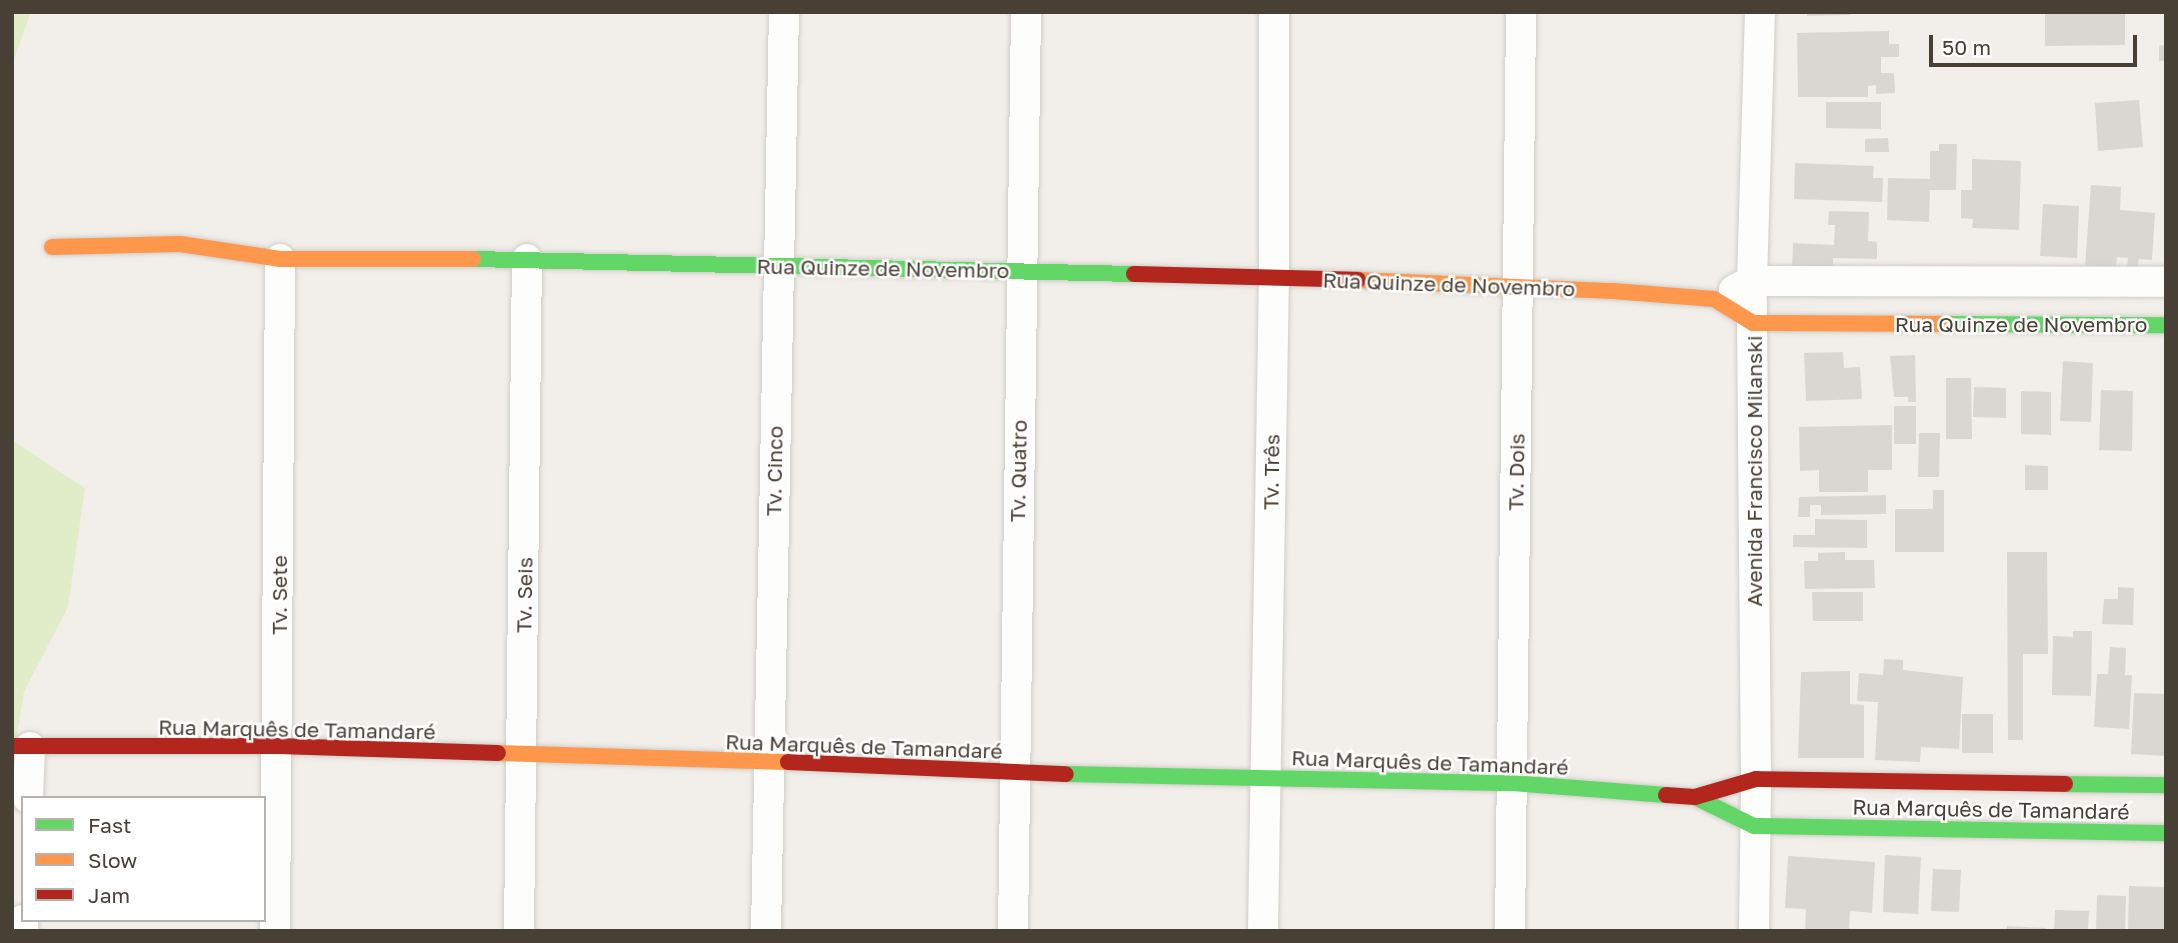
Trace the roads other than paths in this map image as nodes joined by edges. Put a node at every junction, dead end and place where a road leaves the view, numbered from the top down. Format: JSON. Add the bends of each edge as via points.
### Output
{"nodes":[{"id":1,"x":784,"y":12,"type":"edge"},
{"id":2,"x":1026,"y":12,"type":"edge"},
{"id":3,"x":1274,"y":12,"type":"edge"},
{"id":4,"x":1521,"y":12,"type":"edge"},
{"id":5,"x":1759,"y":12,"type":"edge"},
{"id":6,"x":52,"y":247,"type":"dead end"},
{"id":7,"x":280,"y":259,"type":"junction"},
{"id":8,"x":527,"y":259,"type":"junction"},
{"id":9,"x":778,"y":265,"type":"junction"},
{"id":10,"x":1020,"y":271,"type":"junction"},
{"id":11,"x":1274,"y":277,"type":"junction"},
{"id":12,"x":1752,"y":281,"type":"junction"},
{"id":13,"x":2166,"y":282,"type":"edge"},
{"id":14,"x":1519,"y":287,"type":"junction"},
{"id":15,"x":1714,"y":299,"type":"junction"},
{"id":16,"x":1753,"y":323,"type":"junction"},
{"id":17,"x":2166,"y":325,"type":"edge"},
{"id":18,"x":21,"y":746,"type":"edge"},
{"id":19,"x":278,"y":747,"type":"junction"},
{"id":20,"x":522,"y":756,"type":"junction"},
{"id":21,"x":768,"y":761,"type":"junction"},
{"id":22,"x":1014,"y":773,"type":"junction"},
{"id":23,"x":1266,"y":778,"type":"junction"},
{"id":24,"x":1756,"y":779,"type":"junction"},
{"id":25,"x":1511,"y":783,"type":"junction"},
{"id":26,"x":2166,"y":785,"type":"edge"},
{"id":27,"x":28,"y":796,"type":"edge"},
{"id":28,"x":1695,"y":797,"type":"junction"},
{"id":29,"x":1754,"y":826,"type":"junction"},
{"id":30,"x":2166,"y":833,"type":"edge"},
{"id":31,"x":275,"y":931,"type":"edge"},
{"id":32,"x":519,"y":931,"type":"edge"},
{"id":33,"x":766,"y":931,"type":"edge"},
{"id":34,"x":1013,"y":931,"type":"edge"},
{"id":35,"x":1263,"y":931,"type":"edge"},
{"id":36,"x":1510,"y":931,"type":"edge"},
{"id":37,"x":1754,"y":931,"type":"edge"}],
"edges":[{"from":1,"to":9,"type":"street","name":"Tv. Cinco"},
{"from":2,"to":10,"type":"street","name":"Tv. Quatro"},
{"from":3,"to":11,"type":"street","name":"Tv. Três"},
{"from":4,"to":14,"type":"street","name":"Tv. Dois"},
{"from":5,"to":12,"type":"street","name":"Avenida Francisco Milanski"},
{"from":6,"to":7,"type":"street","name":"Rua Quinze de Novembro","via":[[180,244]]},
{"from":7,"to":8,"type":"street","name":"Rua Quinze de Novembro"},
{"from":7,"to":19,"type":"street","name":"Tv. Sete"},
{"from":8,"to":9,"type":"street","name":"Rua Quinze de Novembro"},
{"from":8,"to":20,"type":"street","name":"Tv. Seis"},
{"from":9,"to":10,"type":"street","name":"Rua Quinze de Novembro"},
{"from":9,"to":21,"type":"street","name":"Tv. Cinco"},
{"from":10,"to":11,"type":"street","name":"Rua Quinze de Novembro"},
{"from":10,"to":22,"type":"street","name":"Tv. Quatro"},
{"from":11,"to":14,"type":"street","name":"Rua Quinze de Novembro"},
{"from":11,"to":23,"type":"street","name":"Tv. Três"},
{"from":12,"to":13,"type":"street","name":"Rua Quinze de Novembro"},
{"from":12,"to":15,"type":"street","name":"Rua Quinze de Novembro"},
{"from":12,"to":16,"type":"street","name":"Avenida Francisco Milanski"},
{"from":14,"to":15,"type":"street","name":"Rua Quinze de Novembro"},
{"from":14,"to":25,"type":"street","name":"Tv. Dois"},
{"from":15,"to":16,"type":"street","name":"Rua Quinze de Novembro"},
{"from":16,"to":17,"type":"street","name":"Rua Quinze de Novembro"},
{"from":16,"to":24,"type":"street","name":"Avenida Francisco Milanski"},
{"from":18,"to":19,"type":"street","name":"Rua Marquês de Tamandaré"},
{"from":18,"to":27,"type":"street"},
{"from":19,"to":20,"type":"street","name":"Rua Marquês de Tamandaré"},
{"from":19,"to":31,"type":"street","name":"Tv. Sete"},
{"from":20,"to":21,"type":"street","name":"Rua Marquês de Tamandaré"},
{"from":20,"to":32,"type":"street","name":"Tv. Seis"},
{"from":21,"to":22,"type":"street","name":"Rua Marquês de Tamandaré"},
{"from":21,"to":33,"type":"street","name":"Tv. Cinco"},
{"from":22,"to":23,"type":"street","name":"Rua Marquês de Tamandaré"},
{"from":22,"to":34,"type":"street","name":"Tv. Quatro"},
{"from":23,"to":25,"type":"street","name":"Rua Marquês de Tamandaré"},
{"from":23,"to":35,"type":"street","name":"Tv. Três"},
{"from":24,"to":26,"type":"street","name":"Rua Marquês de Tamandaré"},
{"from":24,"to":28,"type":"street","name":"Rua Marquês de Tamandaré"},
{"from":24,"to":29,"type":"street","name":"Avenida Francisco Milanski"},
{"from":25,"to":28,"type":"street","name":"Rua Marquês de Tamandaré"},
{"from":25,"to":36,"type":"street","name":"Tv. Dois"},
{"from":28,"to":29,"type":"street","name":"Rua Marquês de Tamandaré"},
{"from":29,"to":30,"type":"street","name":"Rua Marquês de Tamandaré"},
{"from":29,"to":37,"type":"street","name":"Avenida Francisco Milanski"}]}
